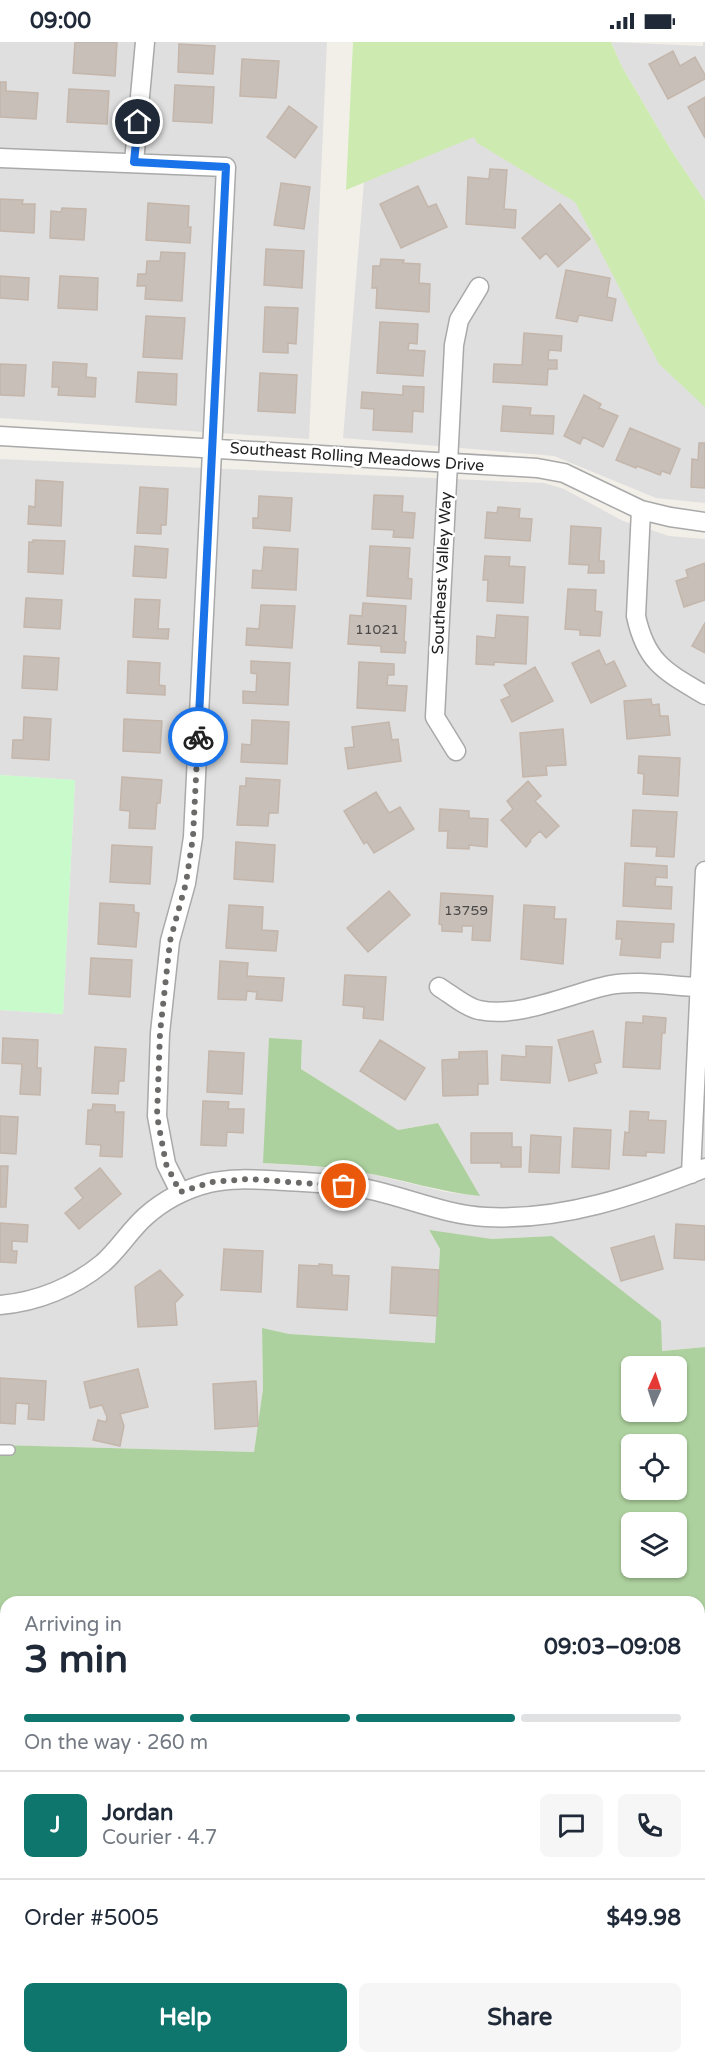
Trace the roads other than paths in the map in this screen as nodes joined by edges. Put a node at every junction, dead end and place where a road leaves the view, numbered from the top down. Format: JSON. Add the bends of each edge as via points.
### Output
{"nodes":[{"id":1,"x":145,"y":42,"type":"edge"},
{"id":2,"x":0,"y":158,"type":"edge"},
{"id":3,"x":134,"y":162,"type":"junction"},
{"id":4,"x":479,"y":287,"type":"dead end"},
{"id":5,"x":0,"y":436,"type":"edge"},
{"id":6,"x":212,"y":448,"type":"junction"},
{"id":7,"x":447,"y":463,"type":"junction"},
{"id":8,"x":641,"y":510,"type":"junction"},
{"id":9,"x":705,"y":522,"type":"edge"},
{"id":10,"x":705,"y":695,"type":"edge"},
{"id":11,"x":456,"y":751,"type":"dead end"},
{"id":12,"x":705,"y":871,"type":"edge"},
{"id":13,"x":439,"y":987,"type":"dead end"},
{"id":14,"x":699,"y":987,"type":"junction"},
{"id":15,"x":698,"y":1171,"type":"edge"},
{"id":16,"x":180,"y":1192,"type":"junction"},
{"id":17,"x":0,"y":1305,"type":"edge"}],
"edges":[{"from":1,"to":3,"type":"street"},
{"from":2,"to":3,"type":"street"},
{"from":3,"to":6,"type":"street","via":[[226,167]]},
{"from":4,"to":7,"type":"street","name":"Southeast Valley Way","via":[[459,320],[454,345]]},
{"from":5,"to":6,"type":"street","name":"Southeast Rolling Meadows Drive"},
{"from":6,"to":7,"type":"street","name":"Southeast Rolling Meadows Drive"},
{"from":6,"to":16,"type":"street","via":[[193,837],[186,883],[170,941],[160,1033],[157,1116],[166,1164]]},
{"from":7,"to":8,"type":"street","name":"Southeast Rolling Meadows Drive","via":[[564,473]]},
{"from":7,"to":11,"type":"street","name":"Southeast Valley Way","via":[[435,717]]},
{"from":8,"to":9,"type":"street","name":"Southeast Rolling Meadows Drive"},
{"from":8,"to":10,"type":"street","via":[[636,616],[640,633],[653,659],[670,675]]},
{"from":12,"to":14,"type":"street"},
{"from":13,"to":14,"type":"street","via":[[478,1010],[508,1011],[612,985]]},
{"from":14,"to":15,"type":"street"},
{"from":15,"to":16,"type":"street","via":[[590,1208],[537,1216],[485,1217],[328,1183],[249,1179],[212,1182]]},
{"from":16,"to":17,"type":"street","via":[[146,1216],[103,1262],[75,1283],[24,1303]]}]}
